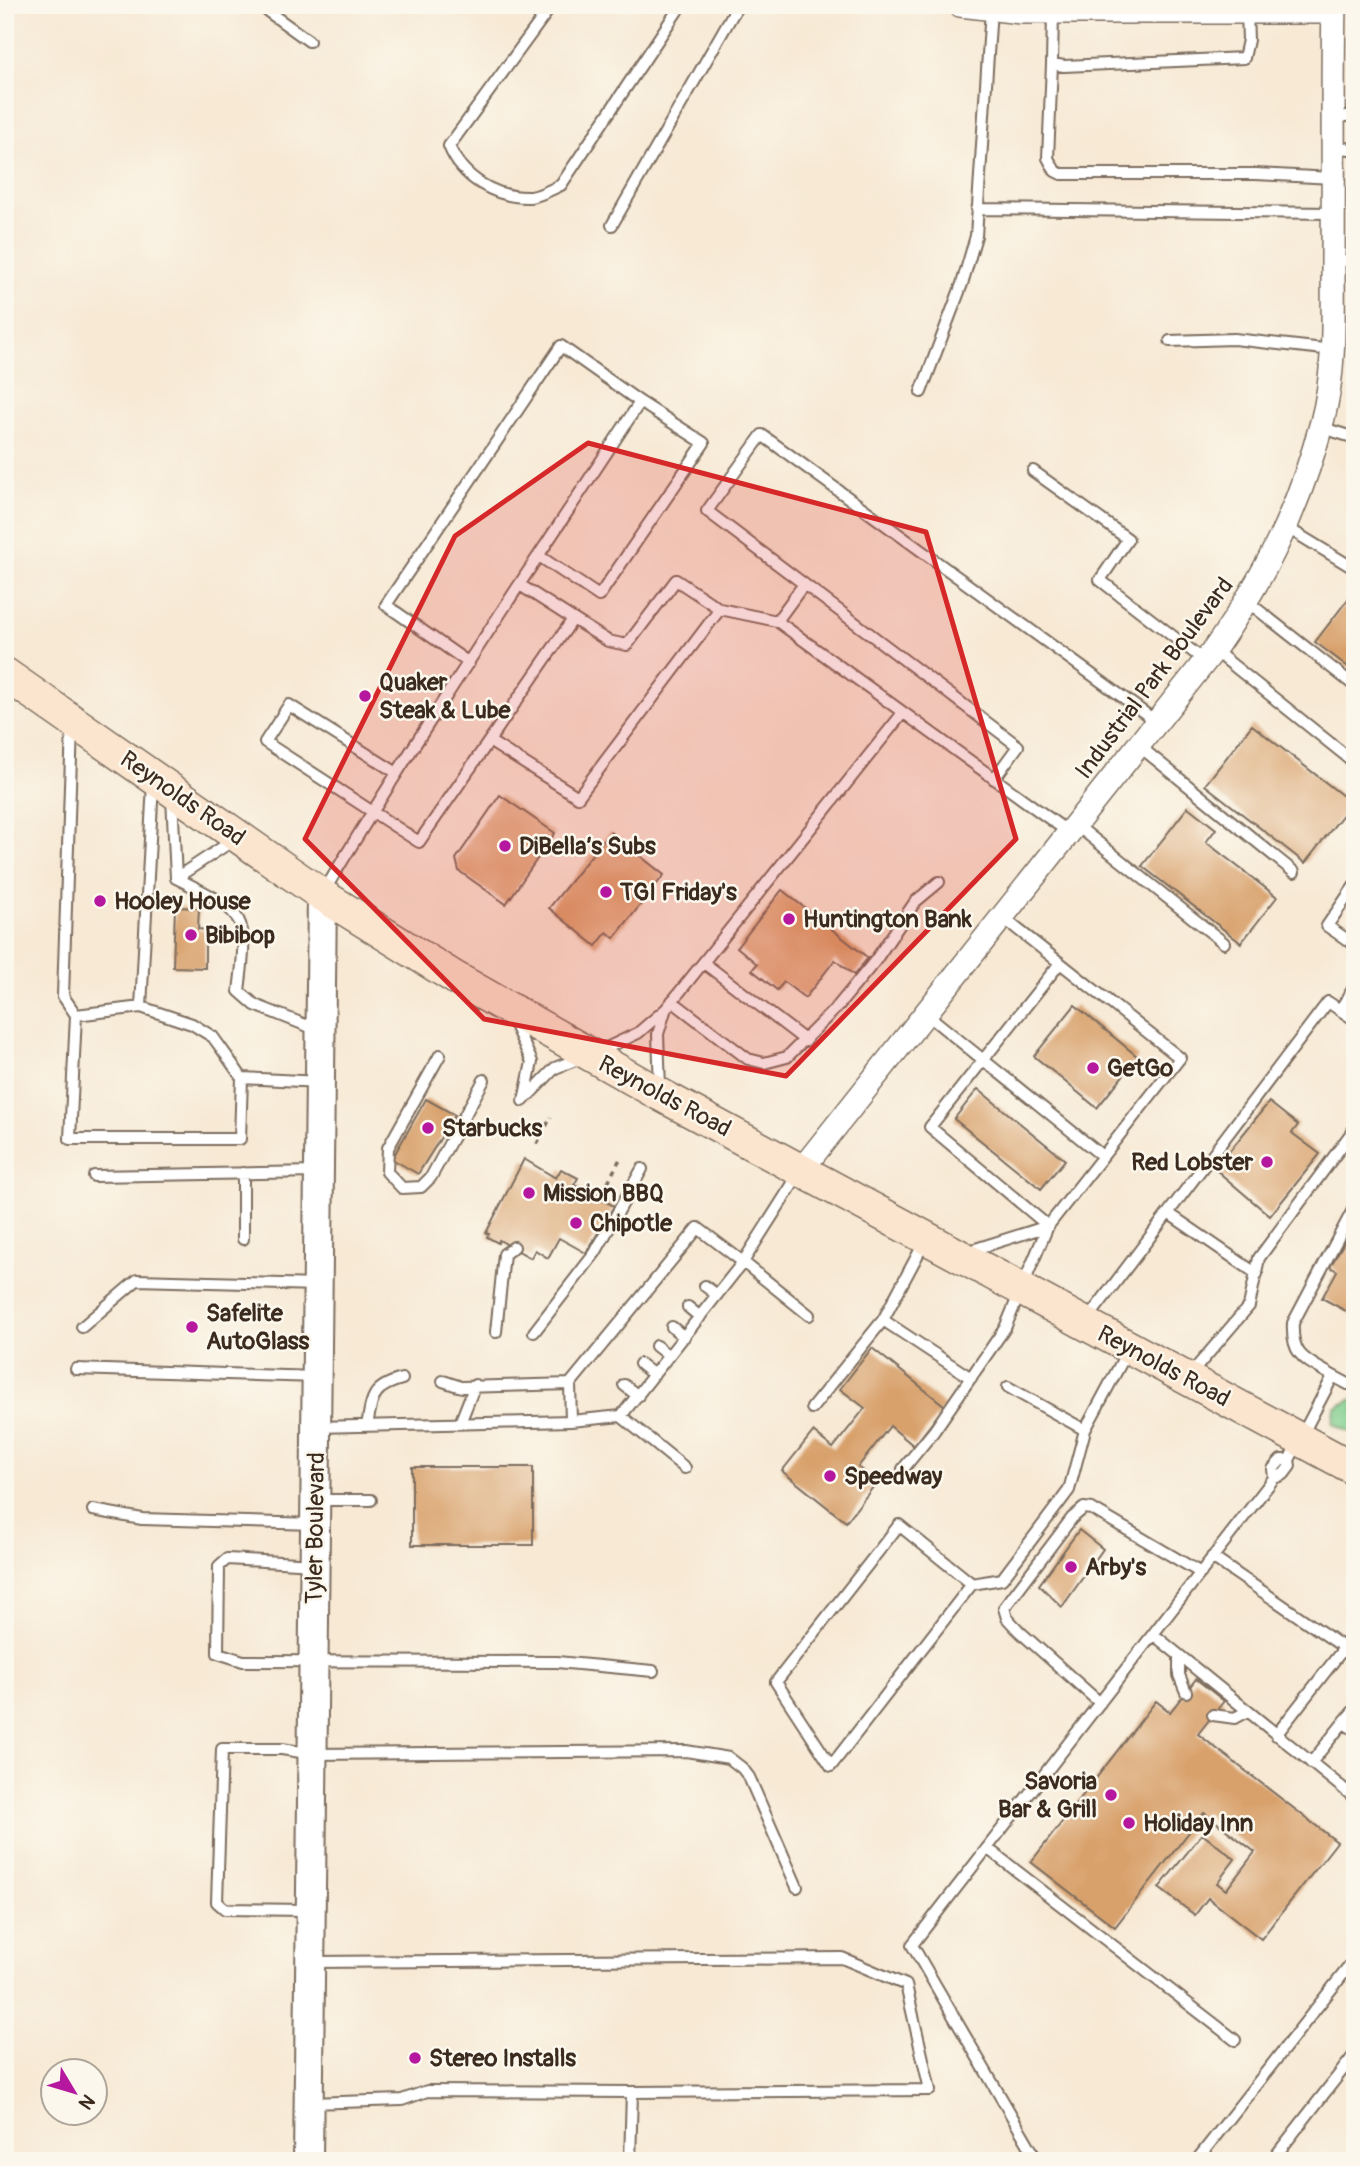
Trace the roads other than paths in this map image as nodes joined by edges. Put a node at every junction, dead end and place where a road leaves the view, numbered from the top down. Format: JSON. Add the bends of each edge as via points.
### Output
{"nodes":[{"id":1,"x":259,"y":5,"type":"edge"},
{"id":2,"x":552,"y":5,"type":"edge"},
{"id":3,"x":681,"y":5,"type":"edge"},
{"id":4,"x":738,"y":5,"type":"edge"},
{"id":5,"x":960,"y":5,"type":"edge"},
{"id":6,"x":991,"y":9,"type":"junction"},
{"id":7,"x":1247,"y":9,"type":"edge"},
{"id":8,"x":1334,"y":9,"type":"edge"},
{"id":9,"x":1040,"y":10,"type":"edge"},
{"id":10,"x":309,"y":41,"type":"dead end"},
{"id":11,"x":1052,"y":64,"type":"junction"},
{"id":12,"x":1344,"y":116,"type":"edge"},
{"id":13,"x":1344,"y":148,"type":"edge"},
{"id":14,"x":1333,"y":178,"type":"junction"},
{"id":15,"x":977,"y":209,"type":"junction"},
{"id":16,"x":1334,"y":213,"type":"junction"},
{"id":17,"x":612,"y":225,"type":"dead end"},
{"id":18,"x":1344,"y":260,"type":"edge"},
{"id":19,"x":1170,"y":341,"type":"dead end"},
{"id":20,"x":1333,"y":350,"type":"junction"},
{"id":21,"x":921,"y":392,"type":"dead end"},
{"id":22,"x":640,"y":402,"type":"junction"},
{"id":23,"x":1320,"y":427,"type":"junction"},
{"id":24,"x":1355,"y":438,"type":"edge"},
{"id":25,"x":1033,"y":471,"type":"dead end"},
{"id":26,"x":1286,"y":527,"type":"junction"},
{"id":27,"x":539,"y":556,"type":"junction"},
{"id":28,"x":1355,"y":569,"type":"edge"},
{"id":29,"x":804,"y":584,"type":"junction"},
{"id":30,"x":520,"y":585,"type":"junction"},
{"id":31,"x":1248,"y":602,"type":"junction"},
{"id":32,"x":720,"y":609,"type":"junction"},
{"id":33,"x":573,"y":619,"type":"junction"},
{"id":34,"x":777,"y":621,"type":"junction"},
{"id":35,"x":1210,"y":655,"type":"junction"},
{"id":36,"x":469,"y":663,"type":"junction"},
{"id":37,"x":5,"y":674,"type":"edge"},
{"id":38,"x":1355,"y":686,"type":"edge"},
{"id":39,"x":902,"y":713,"type":"junction"},
{"id":40,"x":73,"y":721,"type":"junction"},
{"id":41,"x":1157,"y":722,"type":"junction"},
{"id":42,"x":489,"y":741,"type":"junction"},
{"id":43,"x":1138,"y":745,"type":"junction"},
{"id":44,"x":1355,"y":763,"type":"edge"},
{"id":45,"x":397,"y":773,"type":"junction"},
{"id":46,"x":994,"y":779,"type":"junction"},
{"id":47,"x":162,"y":783,"type":"junction"},
{"id":48,"x":372,"y":812,"type":"junction"},
{"id":49,"x":1071,"y":828,"type":"junction"},
{"id":50,"x":239,"y":837,"type":"junction"},
{"id":51,"x":1294,"y":873,"type":"dead end"},
{"id":52,"x":176,"y":878,"type":"junction"},
{"id":53,"x":939,"y":882,"type":"dead end"},
{"id":54,"x":1355,"y":885,"type":"edge"},
{"id":55,"x":322,"y":895,"type":"junction"},
{"id":56,"x":1001,"y":916,"type":"junction"},
{"id":57,"x":1224,"y":943,"type":"dead end"},
{"id":58,"x":1355,"y":945,"type":"edge"},
{"id":59,"x":704,"y":963,"type":"junction"},
{"id":60,"x":1060,"y":963,"type":"junction"},
{"id":61,"x":1355,"y":986,"type":"edge"},
{"id":62,"x":504,"y":1005,"type":"junction"},
{"id":63,"x":669,"y":1005,"type":"junction"},
{"id":64,"x":141,"y":1007,"type":"junction"},
{"id":65,"x":1340,"y":1010,"type":"junction"},
{"id":66,"x":924,"y":1013,"type":"junction"},
{"id":67,"x":76,"y":1015,"type":"junction"},
{"id":68,"x":1355,"y":1020,"type":"edge"},
{"id":69,"x":320,"y":1031,"type":"junction"},
{"id":70,"x":806,"y":1041,"type":"junction"},
{"id":71,"x":440,"y":1055,"type":"dead end"},
{"id":72,"x":590,"y":1055,"type":"junction"},
{"id":73,"x":983,"y":1060,"type":"junction"},
{"id":74,"x":242,"y":1077,"type":"junction"},
{"id":75,"x":484,"y":1080,"type":"dead end"},
{"id":76,"x":320,"y":1082,"type":"junction"},
{"id":77,"x":661,"y":1094,"type":"junction"},
{"id":78,"x":1355,"y":1128,"type":"edge"},
{"id":79,"x":1101,"y":1155,"type":"junction"},
{"id":80,"x":642,"y":1168,"type":"dead end"},
{"id":81,"x":802,"y":1169,"type":"junction"},
{"id":82,"x":319,"y":1172,"type":"junction"},
{"id":83,"x":243,"y":1173,"type":"junction"},
{"id":84,"x":94,"y":1175,"type":"dead end"},
{"id":85,"x":1355,"y":1206,"type":"edge"},
{"id":86,"x":1168,"y":1213,"type":"junction"},
{"id":87,"x":1048,"y":1226,"type":"junction"},
{"id":88,"x":927,"y":1238,"type":"junction"},
{"id":89,"x":243,"y":1239,"type":"dead end"},
{"id":90,"x":514,"y":1247,"type":"dead end"},
{"id":91,"x":957,"y":1254,"type":"junction"},
{"id":92,"x":672,"y":1259,"type":"junction"},
{"id":93,"x":743,"y":1262,"type":"junction"},
{"id":94,"x":682,"y":1267,"type":"dead end"},
{"id":95,"x":1257,"y":1274,"type":"junction"},
{"id":96,"x":318,"y":1285,"type":"junction"},
{"id":97,"x":705,"y":1286,"type":"dead end"},
{"id":98,"x":1020,"y":1288,"type":"junction"},
{"id":99,"x":717,"y":1295,"type":"junction"},
{"id":100,"x":688,"y":1307,"type":"dead end"},
{"id":101,"x":809,"y":1315,"type":"dead end"},
{"id":102,"x":700,"y":1317,"type":"junction"},
{"id":103,"x":883,"y":1320,"type":"junction"},
{"id":104,"x":1084,"y":1323,"type":"junction"},
{"id":105,"x":82,"y":1327,"type":"dead end"},
{"id":106,"x":672,"y":1327,"type":"dead end"},
{"id":107,"x":496,"y":1332,"type":"dead end"},
{"id":108,"x":534,"y":1332,"type":"dead end"},
{"id":109,"x":684,"y":1337,"type":"junction"},
{"id":110,"x":656,"y":1346,"type":"dead end"},
{"id":111,"x":1129,"y":1347,"type":"junction"},
{"id":112,"x":669,"y":1356,"type":"junction"},
{"id":113,"x":590,"y":1358,"type":"junction"},
{"id":114,"x":640,"y":1364,"type":"dead end"},
{"id":115,"x":601,"y":1366,"type":"dead end"},
{"id":116,"x":76,"y":1369,"type":"dead end"},
{"id":117,"x":654,"y":1376,"type":"junction"},
{"id":118,"x":1333,"y":1376,"type":"junction"},
{"id":119,"x":317,"y":1377,"type":"junction"},
{"id":120,"x":971,"y":1378,"type":"junction"},
{"id":121,"x":1187,"y":1378,"type":"junction"},
{"id":122,"x":402,"y":1379,"type":"dead end"},
{"id":123,"x":443,"y":1381,"type":"dead end"},
{"id":124,"x":570,"y":1384,"type":"junction"},
{"id":125,"x":1348,"y":1384,"type":"dead end"},
{"id":126,"x":474,"y":1385,"type":"junction"},
{"id":127,"x":624,"y":1385,"type":"dead end"},
{"id":128,"x":1008,"y":1387,"type":"dead end"},
{"id":129,"x":638,"y":1396,"type":"junction"},
{"id":130,"x":812,"y":1408,"type":"dead end"},
{"id":131,"x":621,"y":1416,"type":"junction"},
{"id":132,"x":571,"y":1421,"type":"junction"},
{"id":133,"x":460,"y":1423,"type":"junction"},
{"id":134,"x":367,"y":1426,"type":"junction"},
{"id":135,"x":316,"y":1427,"type":"junction"},
{"id":136,"x":1085,"y":1430,"type":"junction"},
{"id":137,"x":1295,"y":1450,"type":"junction"},
{"id":138,"x":685,"y":1468,"type":"dead end"},
{"id":139,"x":903,"y":1469,"type":"dead end"},
{"id":140,"x":1355,"y":1469,"type":"edge"},
{"id":141,"x":371,"y":1500,"type":"dead end"},
{"id":142,"x":93,"y":1510,"type":"dead end"},
{"id":143,"x":315,"y":1512,"type":"junction"},
{"id":144,"x":1212,"y":1558,"type":"junction"},
{"id":145,"x":314,"y":1564,"type":"junction"},
{"id":146,"x":1200,"y":1573,"type":"junction"},
{"id":147,"x":972,"y":1584,"type":"junction"},
{"id":148,"x":1153,"y":1634,"type":"junction"},
{"id":149,"x":1355,"y":1634,"type":"edge"},
{"id":150,"x":1345,"y":1647,"type":"junction"},
{"id":151,"x":1355,"y":1655,"type":"edge"},
{"id":152,"x":1179,"y":1656,"type":"junction"},
{"id":153,"x":313,"y":1660,"type":"junction"},
{"id":154,"x":653,"y":1671,"type":"dead end"},
{"id":155,"x":1185,"y":1692,"type":"dead end"},
{"id":156,"x":1100,"y":1703,"type":"junction"},
{"id":157,"x":1355,"y":1709,"type":"edge"},
{"id":158,"x":1248,"y":1711,"type":"junction"},
{"id":159,"x":1213,"y":1715,"type":"dead end"},
{"id":160,"x":1343,"y":1723,"type":"junction"},
{"id":161,"x":1355,"y":1730,"type":"edge"},
{"id":162,"x":1276,"y":1735,"type":"junction"},
{"id":163,"x":313,"y":1754,"type":"junction"},
{"id":164,"x":1311,"y":1763,"type":"junction"},
{"id":165,"x":1355,"y":1798,"type":"edge"},
{"id":166,"x":987,"y":1848,"type":"junction"},
{"id":167,"x":797,"y":1887,"type":"dead end"},
{"id":168,"x":310,"y":1910,"type":"junction"},
{"id":169,"x":1355,"y":1959,"type":"edge"},
{"id":170,"x":310,"y":1962,"type":"junction"},
{"id":171,"x":1235,"y":2040,"type":"dead end"},
{"id":172,"x":1355,"y":2054,"type":"edge"},
{"id":173,"x":632,"y":2092,"type":"junction"},
{"id":174,"x":308,"y":2103,"type":"junction"},
{"id":175,"x":1277,"y":2154,"type":"dead end"},
{"id":176,"x":307,"y":2161,"type":"edge"},
{"id":177,"x":629,"y":2161,"type":"edge"},
{"id":178,"x":1038,"y":2161,"type":"edge"},
{"id":179,"x":1196,"y":2161,"type":"edge"}],
"edges":[{"from":1,"to":10,"type":"lane"},
{"from":2,"to":3,"type":"lane","via":[[449,146],[469,177],[498,193],[532,197],[561,185]]},
{"from":4,"to":17,"type":"lane"},
{"from":5,"to":6,"type":"street"},
{"from":6,"to":9,"type":"street"},
{"from":6,"to":15,"type":"lane"},
{"from":7,"to":8,"type":"street"},
{"from":7,"to":9,"type":"street"},
{"from":7,"to":11,"type":"lane","via":[[1244,58]]},
{"from":8,"to":12,"type":"street","name":"Industrial Park Boulevard"},
{"from":9,"to":11,"type":"lane"},
{"from":11,"to":14,"type":"lane","via":[[1048,158],[1061,174]]},
{"from":12,"to":13,"type":"street","name":"Industrial Park Boulevard"},
{"from":13,"to":14,"type":"street","name":"Industrial Park Boulevard"},
{"from":14,"to":16,"type":"street","name":"Industrial Park Boulevard"},
{"from":15,"to":16,"type":"lane"},
{"from":15,"to":21,"type":"lane","via":[[976,236],[962,284]]},
{"from":16,"to":18,"type":"street","name":"Industrial Park Boulevard"},
{"from":18,"to":20,"type":"street","name":"Industrial Park Boulevard"},
{"from":19,"to":20,"type":"lane","via":[[1234,339]]},
{"from":20,"to":23,"type":"street","name":"Industrial Park Boulevard"},
{"from":22,"to":27,"type":"lane"},
{"from":22,"to":27,"type":"lane","via":[[704,443],[599,596]]},
{"from":22,"to":36,"type":"lane","via":[[561,346],[386,605]]},
{"from":23,"to":24,"type":"lane"},
{"from":23,"to":26,"type":"street","name":"Industrial Park Boulevard"},
{"from":25,"to":35,"type":"lane","via":[[1128,539],[1100,580]]},
{"from":26,"to":28,"type":"lane"},
{"from":26,"to":31,"type":"street","name":"Industrial Park Boulevard"},
{"from":27,"to":30,"type":"lane"},
{"from":29,"to":34,"type":"lane"},
{"from":29,"to":41,"type":"lane","via":[[707,511],[762,435]]},
{"from":29,"to":46,"type":"lane","via":[[1018,746]]},
{"from":30,"to":33,"type":"lane"},
{"from":30,"to":36,"type":"lane"},
{"from":31,"to":35,"type":"street","name":"Industrial Park Boulevard"},
{"from":31,"to":38,"type":"lane"},
{"from":32,"to":33,"type":"lane","via":[[676,580],[627,645],[608,641]]},
{"from":32,"to":34,"type":"lane"},
{"from":32,"to":42,"type":"lane","via":[[578,797]]},
{"from":33,"to":42,"type":"lane"},
{"from":34,"to":39,"type":"lane"},
{"from":35,"to":41,"type":"street","name":"Industrial Park Boulevard"},
{"from":35,"to":44,"type":"lane"},
{"from":36,"to":45,"type":"lane"},
{"from":37,"to":40,"type":"main road","name":"Reynolds Road"},
{"from":39,"to":46,"type":"lane"},
{"from":39,"to":59,"type":"lane"},
{"from":40,"to":47,"type":"main road","name":"Reynolds Road"},
{"from":40,"to":67,"type":"lane","via":[[63,996]]},
{"from":41,"to":43,"type":"street","name":"Industrial Park Boulevard"},
{"from":42,"to":48,"type":"lane","via":[[419,842]]},
{"from":43,"to":49,"type":"street","name":"Industrial Park Boulevard"},
{"from":43,"to":51,"type":"lane"},
{"from":45,"to":48,"type":"lane"},
{"from":45,"to":48,"type":"lane","via":[[289,705],[271,733],[265,743]]},
{"from":46,"to":49,"type":"lane"},
{"from":47,"to":50,"type":"main road","name":"Reynolds Road"},
{"from":47,"to":52,"type":"lane"},
{"from":47,"to":64,"type":"lane"},
{"from":48,"to":55,"type":"lane"},
{"from":49,"to":56,"type":"street","name":"Industrial Park Boulevard"},
{"from":49,"to":57,"type":"lane"},
{"from":50,"to":52,"type":"lane"},
{"from":50,"to":55,"type":"main road","name":"Reynolds Road"},
{"from":52,"to":69,"type":"lane","via":[[220,900],[241,920],[245,944],[239,991],[255,1005]]},
{"from":53,"to":70,"type":"lane","via":[[915,902],[875,961]]},
{"from":54,"to":58,"type":"lane","via":[[1327,926]]},
{"from":55,"to":62,"type":"main road","name":"Reynolds Road"},
{"from":55,"to":69,"type":"street","name":"Tyler Boulevard"},
{"from":56,"to":60,"type":"lane"},
{"from":56,"to":66,"type":"street","name":"Industrial Park Boulevard"},
{"from":59,"to":63,"type":"lane"},
{"from":59,"to":70,"type":"lane"},
{"from":60,"to":73,"type":"lane"},
{"from":60,"to":79,"type":"lane","via":[[1180,1058]]},
{"from":61,"to":65,"type":"lane"},
{"from":62,"to":72,"type":"main road","name":"Reynolds Road"},
{"from":62,"to":72,"type":"lane","via":[[532,1062],[523,1101],[555,1068]]},
{"from":63,"to":70,"type":"lane","via":[[748,1059],[775,1062]]},
{"from":63,"to":72,"type":"lane","via":[[638,1032]]},
{"from":63,"to":77,"type":"lane","via":[[658,1034]]},
{"from":64,"to":67,"type":"lane"},
{"from":64,"to":74,"type":"lane","via":[[192,1024],[213,1037]]},
{"from":65,"to":68,"type":"lane"},
{"from":65,"to":86,"type":"lane","via":[[1328,1002]]},
{"from":66,"to":73,"type":"lane"},
{"from":66,"to":81,"type":"street","name":"Industrial Park Boulevard"},
{"from":67,"to":74,"type":"lane","via":[[71,1139],[240,1139]]},
{"from":69,"to":76,"type":"street","name":"Tyler Boulevard"},
{"from":71,"to":75,"type":"lane","via":[[388,1148],[387,1172],[402,1188],[421,1187],[431,1177]]},
{"from":72,"to":77,"type":"main road","name":"Reynolds Road"},
{"from":73,"to":79,"type":"lane"},
{"from":73,"to":87,"type":"lane","via":[[930,1127]]},
{"from":74,"to":76,"type":"lane"},
{"from":76,"to":82,"type":"street","name":"Tyler Boulevard"},
{"from":77,"to":81,"type":"main road","name":"Reynolds Road"},
{"from":78,"to":95,"type":"lane","via":[[1272,1237],[1258,1258]]},
{"from":79,"to":87,"type":"lane"},
{"from":80,"to":108,"type":"lane","via":[[595,1253]]},
{"from":81,"to":88,"type":"main road","name":"Reynolds Road"},
{"from":81,"to":93,"type":"lane"},
{"from":82,"to":83,"type":"lane"},
{"from":82,"to":96,"type":"street","name":"Tyler Boulevard"},
{"from":83,"to":84,"type":"lane"},
{"from":83,"to":89,"type":"lane"},
{"from":85,"to":118,"type":"lane","via":[[1293,1323],[1292,1343],[1303,1358]]},
{"from":86,"to":95,"type":"lane"},
{"from":86,"to":104,"type":"lane"},
{"from":87,"to":91,"type":"lane"},
{"from":87,"to":98,"type":"lane"},
{"from":88,"to":91,"type":"main road","name":"Reynolds Road"},
{"from":88,"to":103,"type":"lane"},
{"from":90,"to":107,"type":"lane","via":[[505,1254]]},
{"from":91,"to":98,"type":"main road","name":"Reynolds Road"},
{"from":92,"to":93,"type":"lane","via":[[698,1228]]},
{"from":92,"to":94,"type":"lane"},
{"from":92,"to":113,"type":"lane","via":[[659,1283],[611,1341]]},
{"from":93,"to":99,"type":"lane"},
{"from":93,"to":101,"type":"lane"},
{"from":95,"to":121,"type":"lane","via":[[1249,1306]]},
{"from":96,"to":105,"type":"lane","via":[[137,1280]]},
{"from":96,"to":119,"type":"street","name":"Tyler Boulevard"},
{"from":97,"to":99,"type":"lane"},
{"from":98,"to":104,"type":"main road","name":"Reynolds Road"},
{"from":98,"to":120,"type":"lane","via":[[1004,1328]]},
{"from":99,"to":102,"type":"lane"},
{"from":100,"to":102,"type":"lane"},
{"from":102,"to":109,"type":"lane"},
{"from":103,"to":120,"type":"lane"},
{"from":103,"to":130,"type":"lane"},
{"from":104,"to":111,"type":"main road","name":"Reynolds Road"},
{"from":106,"to":109,"type":"lane"},
{"from":109,"to":112,"type":"lane"},
{"from":110,"to":112,"type":"lane"},
{"from":111,"to":121,"type":"main road","name":"Reynolds Road"},
{"from":111,"to":136,"type":"lane"},
{"from":112,"to":117,"type":"lane"},
{"from":113,"to":115,"type":"lane"},
{"from":113,"to":124,"type":"lane"},
{"from":114,"to":117,"type":"lane"},
{"from":116,"to":119,"type":"lane"},
{"from":117,"to":129,"type":"lane"},
{"from":118,"to":125,"type":"lane"},
{"from":118,"to":137,"type":"lane"},
{"from":119,"to":135,"type":"street","name":"Tyler Boulevard"},
{"from":120,"to":139,"type":"lane"},
{"from":121,"to":137,"type":"main road","name":"Reynolds Road"},
{"from":122,"to":134,"type":"lane","via":[[376,1391]]},
{"from":123,"to":126,"type":"lane"},
{"from":124,"to":126,"type":"lane"},
{"from":124,"to":132,"type":"lane"},
{"from":126,"to":133,"type":"lane"},
{"from":127,"to":129,"type":"lane"},
{"from":128,"to":136,"type":"lane"},
{"from":129,"to":131,"type":"lane"},
{"from":131,"to":132,"type":"lane"},
{"from":131,"to":138,"type":"lane"},
{"from":132,"to":133,"type":"lane"},
{"from":133,"to":134,"type":"lane"},
{"from":134,"to":135,"type":"lane"},
{"from":135,"to":143,"type":"street","name":"Tyler Boulevard"},
{"from":136,"to":147,"type":"lane","via":[[1069,1490],[1003,1579]]},
{"from":137,"to":140,"type":"main road","name":"Reynolds Road"},
{"from":137,"to":144,"type":"lane","via":[[1273,1469],[1274,1478]]},
{"from":141,"to":143,"type":"lane"},
{"from":142,"to":143,"type":"lane","via":[[142,1519]]},
{"from":143,"to":145,"type":"street","name":"Tyler Boulevard"},
{"from":144,"to":146,"type":"lane"},
{"from":144,"to":150,"type":"lane"},
{"from":145,"to":153,"type":"street","name":"Tyler Boulevard"},
{"from":145,"to":153,"type":"lane","via":[[227,1559],[219,1566],[218,1653],[243,1661]]},
{"from":146,"to":148,"type":"lane"},
{"from":146,"to":156,"type":"lane","via":[[1092,1508],[1084,1508],[1072,1518],[1003,1608],[1019,1631]]},
{"from":147,"to":147,"type":"lane","via":[[899,1525],[776,1682],[831,1766]]},
{"from":148,"to":152,"type":"lane"},
{"from":148,"to":156,"type":"lane"},
{"from":149,"to":150,"type":"lane"},
{"from":150,"to":151,"type":"lane"},
{"from":150,"to":162,"type":"lane"},
{"from":152,"to":155,"type":"lane"},
{"from":152,"to":158,"type":"lane"},
{"from":153,"to":154,"type":"lane","via":[[557,1662]]},
{"from":153,"to":163,"type":"street","name":"Tyler Boulevard"},
{"from":156,"to":166,"type":"lane"},
{"from":157,"to":160,"type":"lane"},
{"from":158,"to":159,"type":"lane","via":[[1235,1718]]},
{"from":158,"to":162,"type":"lane"},
{"from":160,"to":161,"type":"lane"},
{"from":160,"to":164,"type":"lane"},
{"from":162,"to":164,"type":"lane"},
{"from":163,"to":167,"type":"lane","via":[[686,1751],[729,1758],[749,1777]]},
{"from":163,"to":168,"type":"street","name":"Tyler Boulevard"},
{"from":163,"to":168,"type":"lane","via":[[222,1749],[216,1902],[225,1909]]},
{"from":164,"to":165,"type":"lane"},
{"from":166,"to":171,"type":"lane"},
{"from":166,"to":178,"type":"lane","via":[[912,1945]]},
{"from":168,"to":170,"type":"street","name":"Tyler Boulevard"},
{"from":169,"to":179,"type":"lane"},
{"from":170,"to":173,"type":"lane","via":[[842,1958],[906,1985],[930,2090]]},
{"from":170,"to":174,"type":"street","name":"Tyler Boulevard"},
{"from":172,"to":175,"type":"lane"},
{"from":173,"to":174,"type":"lane","via":[[427,2091],[402,2100]]},
{"from":173,"to":177,"type":"lane"},
{"from":174,"to":176,"type":"street","name":"Tyler Boulevard"}]}
